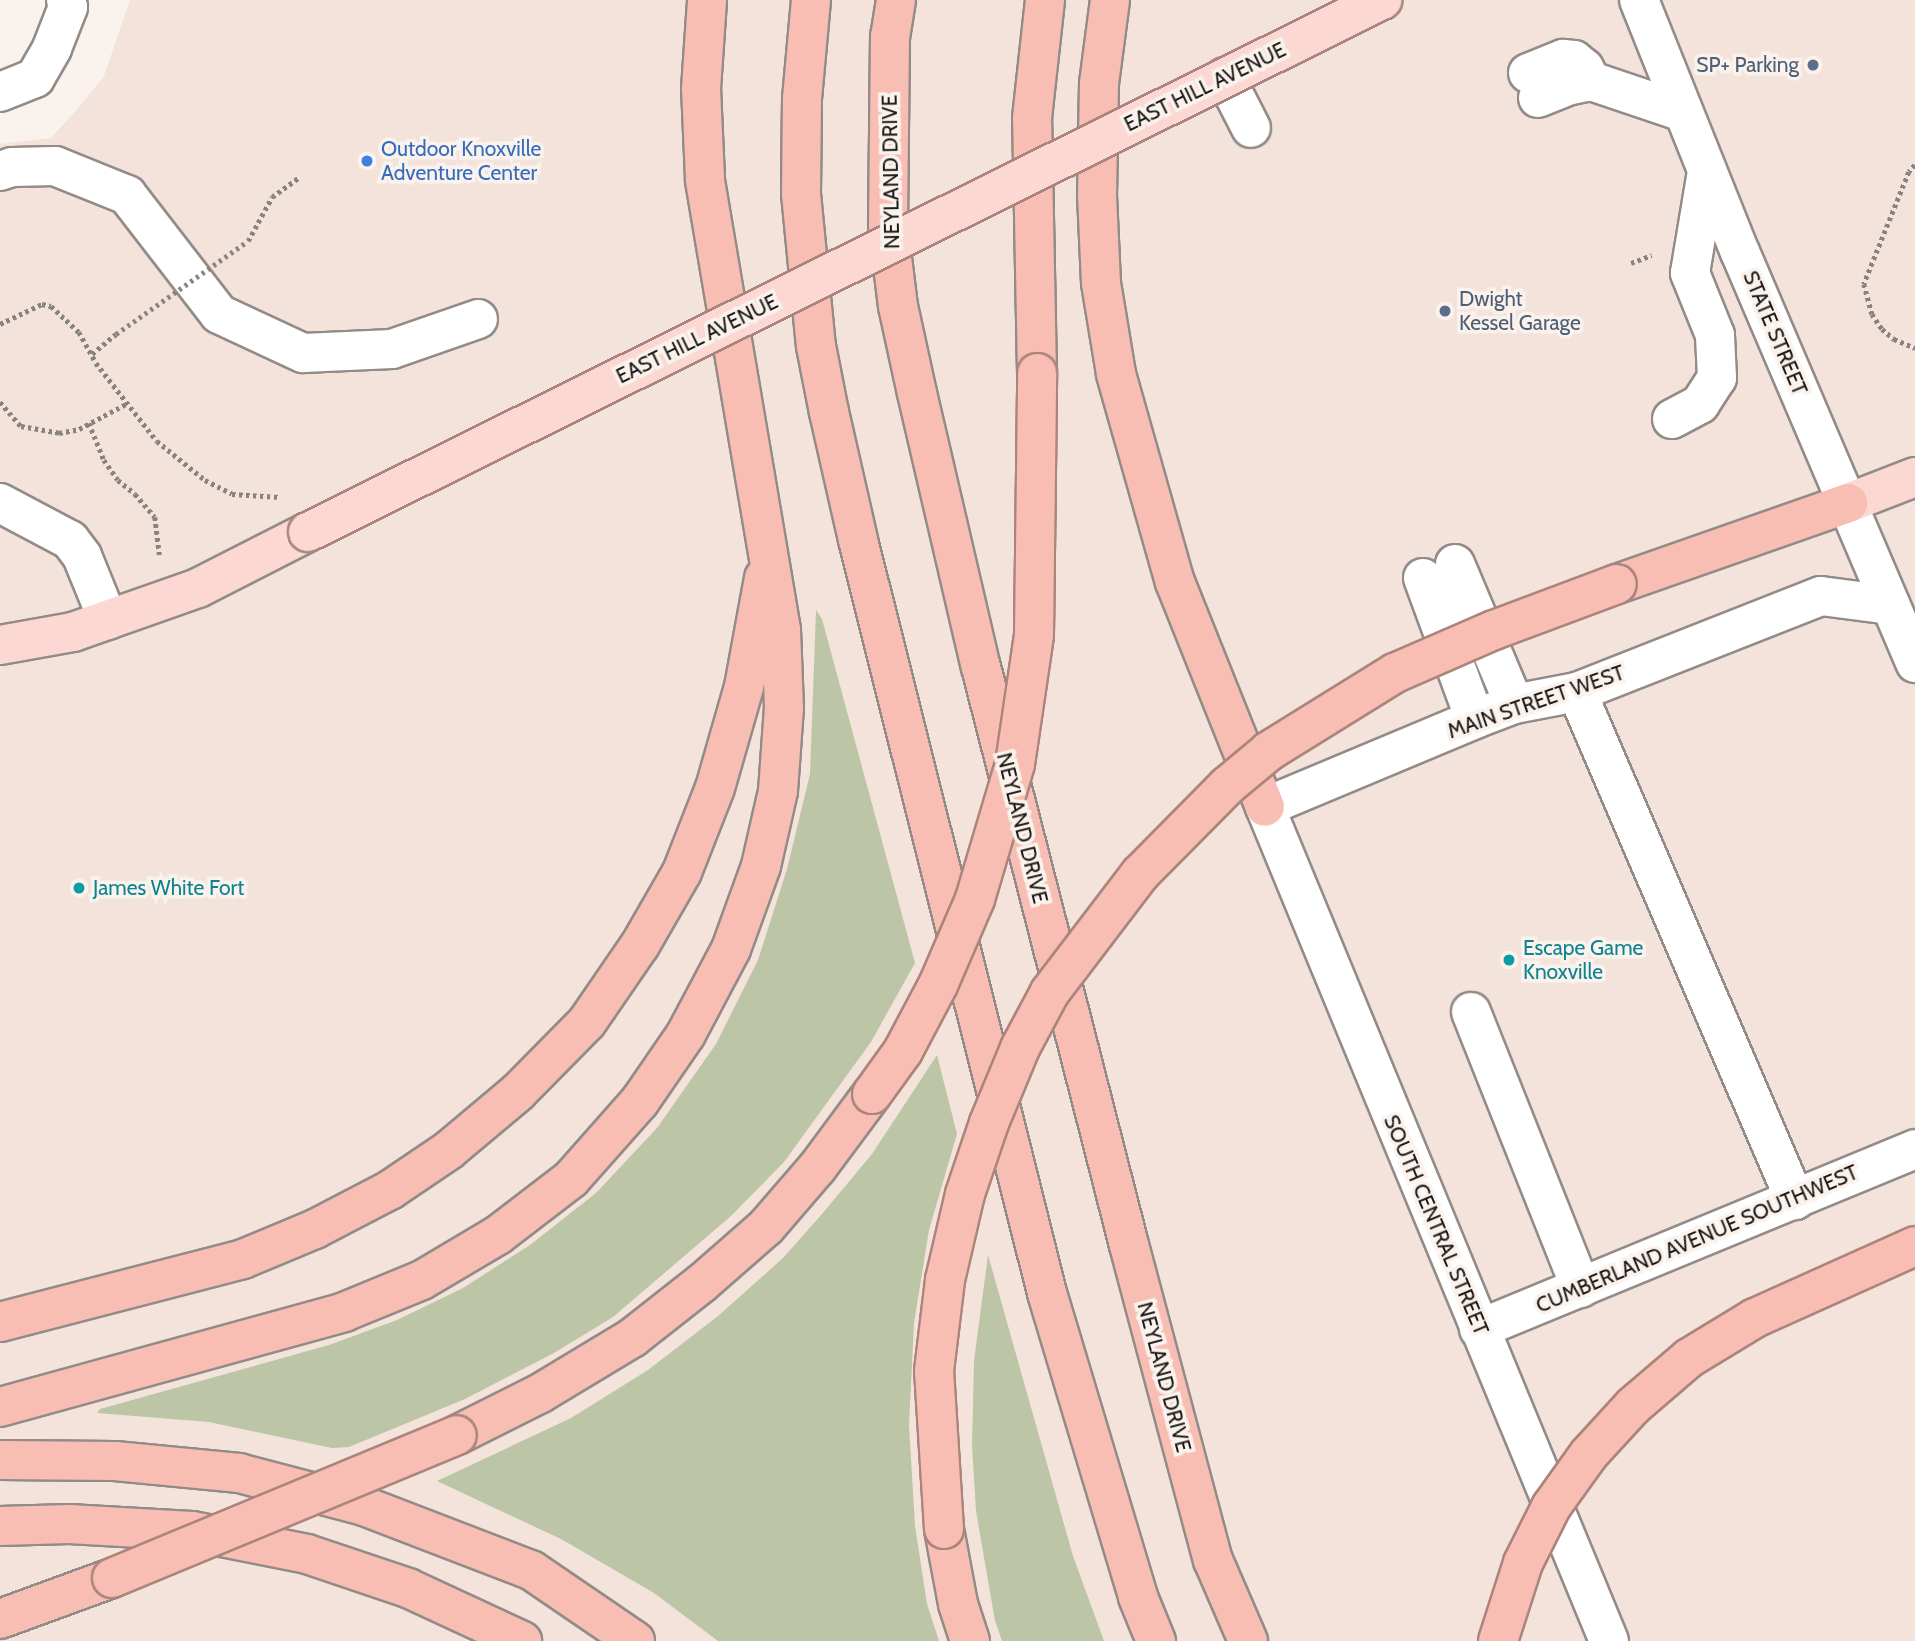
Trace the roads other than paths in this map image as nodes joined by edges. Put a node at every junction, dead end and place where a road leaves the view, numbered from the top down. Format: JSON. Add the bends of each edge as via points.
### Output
{"nodes":[{"id":1,"x":66,"y":0,"type":"edge"},
{"id":2,"x":706,"y":0,"type":"edge"},
{"id":3,"x":811,"y":0,"type":"edge"},
{"id":4,"x":895,"y":0,"type":"edge"},
{"id":5,"x":1045,"y":0,"type":"edge"},
{"id":6,"x":1110,"y":0,"type":"edge"},
{"id":7,"x":1382,"y":0,"type":"edge"},
{"id":8,"x":1639,"y":0,"type":"edge"},
{"id":9,"x":1226,"y":77,"type":"junction"},
{"id":10,"x":1533,"y":85,"type":"dead end"},
{"id":11,"x":0,"y":92,"type":"edge"},
{"id":12,"x":1683,"y":112,"type":"junction"},
{"id":13,"x":1251,"y":128,"type":"dead end"},
{"id":14,"x":1707,"y":170,"type":"junction"},
{"id":15,"x":0,"y":171,"type":"edge"},
{"id":16,"x":478,"y":319,"type":"dead end"},
{"id":17,"x":1672,"y":419,"type":"dead end"},
{"id":18,"x":1915,"y":477,"type":"edge"},
{"id":19,"x":0,"y":503,"type":"edge"},
{"id":20,"x":1848,"y":503,"type":"junction"},
{"id":21,"x":769,"y":548,"type":"junction"},
{"id":22,"x":1890,"y":605,"type":"junction"},
{"id":23,"x":108,"y":620,"type":"junction"},
{"id":24,"x":0,"y":645,"type":"edge"},
{"id":25,"x":1915,"y":663,"type":"edge"},
{"id":26,"x":1577,"y":692,"type":"junction"},
{"id":27,"x":1514,"y":704,"type":"junction"},
{"id":28,"x":1475,"y":719,"type":"junction"},
{"id":29,"x":1265,"y":807,"type":"junction"},
{"id":30,"x":1471,"y":1012,"type":"dead end"},
{"id":31,"x":1915,"y":1149,"type":"edge"},
{"id":32,"x":1795,"y":1200,"type":"junction"},
{"id":33,"x":1915,"y":1246,"type":"edge"},
{"id":34,"x":1581,"y":1288,"type":"junction"},
{"id":35,"x":0,"y":1322,"type":"edge"},
{"id":36,"x":1479,"y":1329,"type":"junction"},
{"id":37,"x":0,"y":1407,"type":"edge"},
{"id":38,"x":0,"y":1460,"type":"edge"},
{"id":39,"x":0,"y":1526,"type":"edge"},
{"id":40,"x":0,"y":1619,"type":"edge"},
{"id":41,"x":522,"y":1641,"type":"edge"},
{"id":42,"x":635,"y":1641,"type":"edge"},
{"id":43,"x":971,"y":1641,"type":"edge"},
{"id":44,"x":1156,"y":1641,"type":"edge"},
{"id":45,"x":1248,"y":1641,"type":"edge"},
{"id":46,"x":1498,"y":1641,"type":"edge"},
{"id":47,"x":1609,"y":1641,"type":"edge"}],
"edges":[{"from":1,"to":11,"type":"street","via":[[68,6],[52,48],[35,78]]},
{"from":2,"to":21,"type":"highway","via":[[701,89],[705,179]]},
{"from":3,"to":44,"type":"highway","via":[[802,97],[801,194],[816,345],[829,412],[1047,1293],[1138,1597]]},
{"from":4,"to":45,"type":"highway","name":"NEYLAND DRIVE","via":[[890,36],[887,225],[898,306],[981,667],[1129,1245],[1213,1559]]},
{"from":5,"to":40,"type":"highway","bridge":true,"via":[[1032,118],[1037,373],[1034,635],[1015,764],[975,899],[904,1051],[817,1168],[766,1227],[632,1338],[539,1394],[457,1435],[112,1578]]},
{"from":6,"to":29,"type":"highway","via":[[1099,83],[1097,195],[1101,283],[1116,374],[1175,582]]},
{"from":7,"to":9,"type":"main road","name":"EAST HILL AVENUE","bridge":true},
{"from":8,"to":12,"type":"street","name":"STATE STREET"},
{"from":9,"to":13,"type":"street"},
{"from":9,"to":23,"type":"main road","name":"EAST HILL AVENUE","bridge":true,"via":[[198,588]]},
{"from":10,"to":12,"type":"street","via":[[1591,81]]},
{"from":12,"to":14,"type":"street","name":"STATE STREET"},
{"from":14,"to":17,"type":"street","via":[[1690,273],[1715,335],[1717,378],[1700,404]]},
{"from":14,"to":20,"type":"street","name":"STATE STREET"},
{"from":15,"to":16,"type":"street","via":[[55,166],[127,195],[219,313],[303,353],[392,349]]},
{"from":18,"to":20,"type":"main road"},
{"from":19,"to":23,"type":"street","via":[[70,540],[82,556]]},
{"from":20,"to":22,"type":"street","name":"STATE STREET"},
{"from":20,"to":43,"type":"highway","bridge":true,"via":[[1617,584],[1395,673],[1269,751],[1218,794],[1140,874],[1058,981],[1020,1048],[965,1194],[945,1280],[934,1371],[944,1529],[958,1604]]},
{"from":21,"to":35,"type":"highway","via":[[744,687],[715,788],[682,872],[640,945],[587,1022],[449,1150],[390,1190],[315,1230],[243,1259]]},
{"from":21,"to":37,"type":"highway","via":[[782,630],[784,708],[778,791],[761,866],[731,948],[686,1034],[640,1101],[579,1169],[498,1235],[422,1280],[344,1312]]},
{"from":22,"to":25,"type":"street","name":"STATE STREET"},
{"from":22,"to":26,"type":"street","name":"MAIN STREET WEST","via":[[1821,596]]},
{"from":23,"to":24,"type":"main road","name":"EAST HILL AVENUE","via":[[74,632]]},
{"from":26,"to":27,"type":"street","name":"MAIN STREET WEST"},
{"from":26,"to":32,"type":"street"},
{"from":27,"to":28,"type":"street","name":"MAIN STREET WEST"},
{"from":27,"to":28,"type":"street","via":[[1439,571]]},
{"from":28,"to":29,"type":"street","name":"MAIN STREET WEST"},
{"from":29,"to":36,"type":"street","name":"SOUTH CENTRAL STREET"},
{"from":30,"to":34,"type":"street"},
{"from":31,"to":32,"type":"street","name":"CUMBERLAND AVENUE SOUTHWEST"},
{"from":32,"to":34,"type":"street","name":"CUMBERLAND AVENUE SOUTHWEST"},
{"from":33,"to":46,"type":"highway","bridge":true,"via":[[1755,1318],[1689,1358],[1633,1406],[1588,1454],[1551,1507],[1523,1563]]},
{"from":34,"to":36,"type":"street","name":"CUMBERLAND AVENUE SOUTHWEST"},
{"from":36,"to":47,"type":"street","name":"SOUTH CENTRAL STREET"},
{"from":38,"to":42,"type":"highway","via":[[115,1461],[239,1473],[364,1506],[531,1570]]},
{"from":39,"to":41,"type":"highway","via":[[69,1524],[192,1531],[307,1554],[408,1588]]}]}
